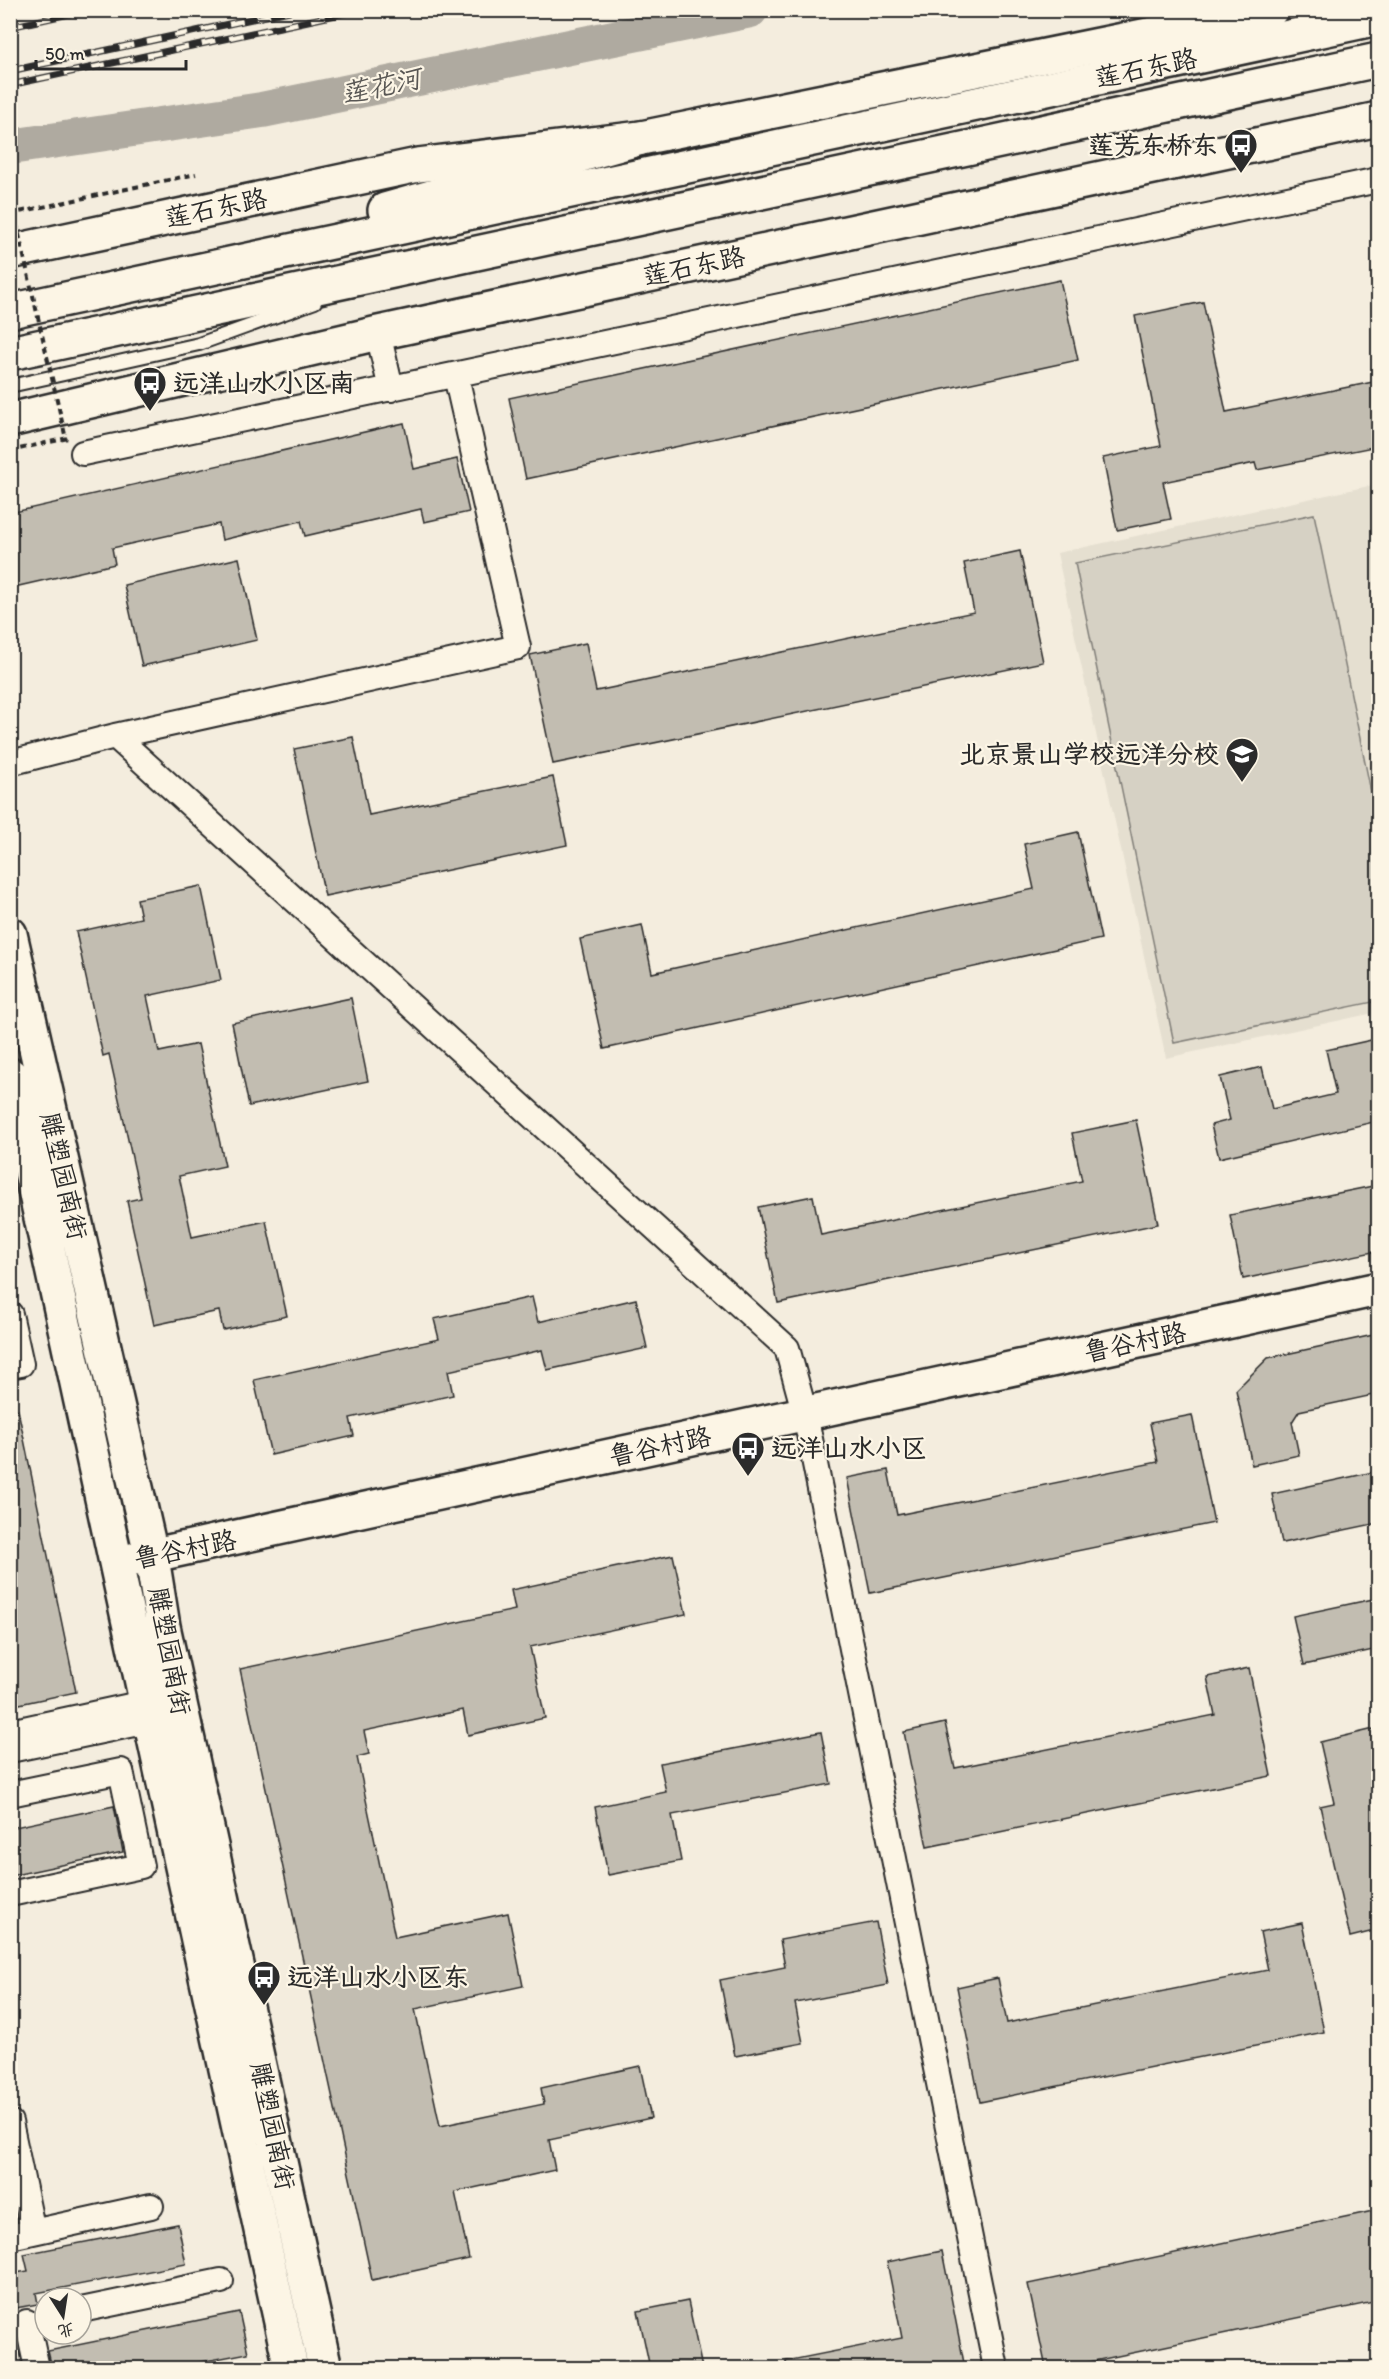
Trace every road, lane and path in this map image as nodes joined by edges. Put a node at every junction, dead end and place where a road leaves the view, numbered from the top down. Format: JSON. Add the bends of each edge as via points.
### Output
{"nodes":[{"id":1,"x":1271,"y":10,"type":"edge"},
{"id":2,"x":1378,"y":18,"type":"edge"},
{"id":3,"x":1378,"y":60,"type":"edge"},
{"id":4,"x":1378,"y":119,"type":"edge"},
{"id":5,"x":641,"y":138,"type":"junction"},
{"id":6,"x":196,"y":174,"type":"dead end"},
{"id":7,"x":1378,"y":180,"type":"edge"},
{"id":8,"x":12,"y":213,"type":"edge"},
{"id":9,"x":10,"y":252,"type":"edge"},
{"id":10,"x":422,"y":265,"type":"junction"},
{"id":11,"x":85,"y":296,"type":"junction"},
{"id":12,"x":10,"y":311,"type":"edge"},
{"id":13,"x":378,"y":333,"type":"junction"},
{"id":14,"x":10,"y":353,"type":"edge"},
{"id":15,"x":456,"y":375,"type":"junction"},
{"id":16,"x":10,"y":386,"type":"edge"},
{"id":17,"x":391,"y":389,"type":"junction"},
{"id":18,"x":10,"y":420,"type":"edge"},
{"id":19,"x":74,"y":446,"type":"joint"},
{"id":20,"x":115,"y":736,"type":"junction"},
{"id":21,"x":10,"y":762,"type":"edge"},
{"id":22,"x":10,"y":934,"type":"edge"},
{"id":23,"x":10,"y":1075,"type":"edge"},
{"id":24,"x":1378,"y":1289,"type":"edge"},
{"id":25,"x":10,"y":1314,"type":"edge"},
{"id":26,"x":10,"y":1366,"type":"edge"},
{"id":27,"x":805,"y":1414,"type":"junction"},
{"id":28,"x":152,"y":1558,"type":"junction"},
{"id":29,"x":118,"y":1562,"type":"junction"},
{"id":30,"x":147,"y":1712,"type":"junction"},
{"id":31,"x":10,"y":1732,"type":"edge"},
{"id":32,"x":10,"y":1750,"type":"edge"},
{"id":33,"x":10,"y":1794,"type":"edge"},
{"id":34,"x":10,"y":1894,"type":"edge"},
{"id":35,"x":10,"y":2122,"type":"edge"},
{"id":36,"x":151,"y":2206,"type":"dead end"},
{"id":37,"x":22,"y":2234,"type":"edge"},
{"id":38,"x":220,"y":2282,"type":"dead end"},
{"id":39,"x":93,"y":2308,"type":"edge"},
{"id":40,"x":28,"y":2321,"type":"edge"},
{"id":41,"x":1378,"y":2365,"type":"edge"},
{"id":42,"x":37,"y":2368,"type":"edge"},
{"id":43,"x":291,"y":2368,"type":"edge"},
{"id":44,"x":325,"y":2368,"type":"edge"},
{"id":45,"x":996,"y":2368,"type":"edge"},
{"id":46,"x":1364,"y":2368,"type":"edge"}],
"edges":[{"from":1,"to":5,"type":"main road","name":"莲石东路"},
{"from":2,"to":11,"type":"main road","name":"莲石东路"},
{"from":3,"to":10,"type":"main road","name":"莲石东路"},
{"from":4,"to":13,"type":"main road","name":"莲石东路"},
{"from":5,"to":9,"type":"main road","name":"莲石东路","via":[[418,165]]},
{"from":5,"to":11,"type":"main road"},
{"from":6,"to":8,"type":"path"},
{"from":7,"to":15,"type":"street"},
{"from":8,"to":19,"type":"path","bridge":true},
{"from":10,"to":14,"type":"main road","name":"莲石东路"},
{"from":10,"to":16,"type":"lane","via":[[199,344]]},
{"from":11,"to":12,"type":"main road","name":"莲石东路"},
{"from":13,"to":17,"type":"street"},
{"from":13,"to":18,"type":"main road","name":"莲石东路"},
{"from":15,"to":17,"type":"street"},
{"from":15,"to":20,"type":"street","via":[[518,647]]},
{"from":17,"to":19,"type":"street"},
{"from":20,"to":21,"type":"street"},
{"from":20,"to":27,"type":"street","via":[[787,1348]]},
{"from":22,"to":28,"type":"main road","name":"雕塑园南街"},
{"from":23,"to":29,"type":"main road","name":"雕塑园南街"},
{"from":24,"to":27,"type":"main road","name":"鲁谷村路"},
{"from":25,"to":26,"type":"street","via":[[21,1364]]},
{"from":27,"to":28,"type":"main road","name":"鲁谷村路"},
{"from":27,"to":45,"type":"street"},
{"from":28,"to":29,"type":"main road","name":"鲁谷村路"},
{"from":28,"to":44,"type":"main road","name":"雕塑园南街","via":[[163,1626]]},
{"from":29,"to":30,"type":"main road","name":"雕塑园南街"},
{"from":30,"to":31,"type":"street"},
{"from":30,"to":32,"type":"street"},
{"from":30,"to":43,"type":"main road","name":"雕塑园南街"},
{"from":33,"to":34,"type":"street","via":[[121,1771],[141,1866]]},
{"from":35,"to":37,"type":"street"},
{"from":36,"to":37,"type":"street"},
{"from":38,"to":39,"type":"street"},
{"from":40,"to":42,"type":"street"},
{"from":41,"to":46,"type":"path"}]}
